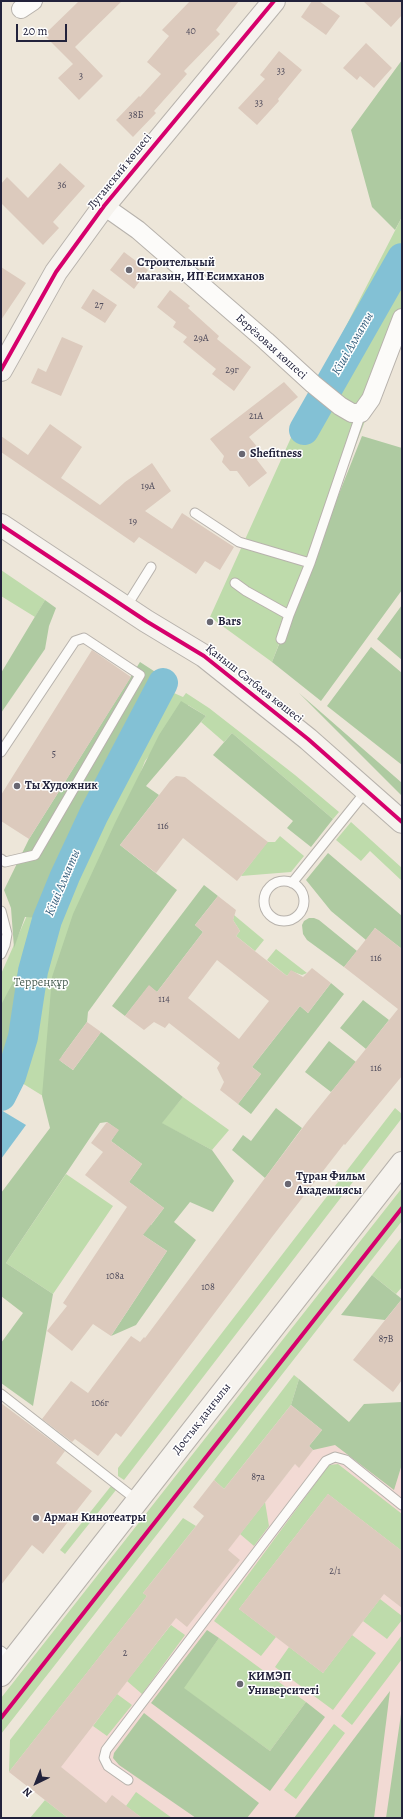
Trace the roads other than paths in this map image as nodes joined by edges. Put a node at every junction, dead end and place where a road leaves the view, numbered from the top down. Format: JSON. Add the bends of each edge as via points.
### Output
{"nodes":[{"id":1,"x":274,"y":1,"type":"edge"},
{"id":2,"x":104,"y":206,"type":"junction"},
{"id":3,"x":402,"y":318,"type":"edge"},
{"id":4,"x":2,"y":364,"type":"edge"},
{"id":5,"x":361,"y":413,"type":"junction"},
{"id":6,"x":195,"y":513,"type":"dead end"},
{"id":7,"x":1,"y":525,"type":"edge"},
{"id":8,"x":310,"y":563,"type":"junction"},
{"id":9,"x":151,"y":567,"type":"dead end"},
{"id":10,"x":235,"y":583,"type":"dead end"},
{"id":11,"x":126,"y":608,"type":"junction"},
{"id":12,"x":289,"y":615,"type":"junction"},
{"id":13,"x":281,"y":639,"type":"dead end"},
{"id":14,"x":1,"y":752,"type":"edge"},
{"id":15,"x":367,"y":790,"type":"junction"},
{"id":16,"x":402,"y":822,"type":"edge"},
{"id":17,"x":1,"y":859,"type":"edge"},
{"id":18,"x":292,"y":883,"type":"junction"},
{"id":19,"x":1,"y":911,"type":"edge"},
{"id":20,"x":1,"y":954,"type":"edge"},
{"id":21,"x":402,"y":1163,"type":"edge"},
{"id":22,"x":1,"y":1394,"type":"edge"},
{"id":23,"x":138,"y":1501,"type":"junction"},
{"id":24,"x":402,"y":1505,"type":"edge"},
{"id":25,"x":5,"y":1662,"type":"edge"},
{"id":26,"x":128,"y":1780,"type":"dead end"}],
"edges":[{"from":1,"to":2,"type":"street","name":"Луганский көшесі"},
{"from":2,"to":4,"type":"street","name":"Луганский көшесі","via":[[56,272]]},
{"from":2,"to":5,"type":"street","name":"Берёзовая көшесі","via":[[148,239],[340,406],[352,413]]},
{"from":3,"to":5,"type":"street","via":[[371,399]]},
{"from":5,"to":8,"type":"lane"},
{"from":6,"to":8,"type":"lane","via":[[239,542]]},
{"from":7,"to":11,"type":"street","name":"Қаныш Сәтбаев көшесі"},
{"from":8,"to":12,"type":"lane"},
{"from":9,"to":11,"type":"lane"},
{"from":10,"to":12,"type":"lane"},
{"from":11,"to":15,"type":"street","name":"Қаныш Сәтбаев көшесі","via":[[199,662],[256,697]]},
{"from":12,"to":13,"type":"lane"},
{"from":14,"to":17,"type":"lane","via":[[75,640],[84,638],[140,675],[35,855],[5,862]]},
{"from":15,"to":16,"type":"street","name":"Қаныш Сәтбаев көшесі"},
{"from":15,"to":18,"type":"lane"},
{"from":18,"to":18,"type":"lane","via":[[278,882],[267,889],[264,901],[272,917],[286,921],[302,910],[301,890]]},
{"from":19,"to":20,"type":"lane","via":[[7,934],[6,946]]},
{"from":21,"to":23,"type":"street","name":"Достық даңғылы"},
{"from":22,"to":23,"type":"lane"},
{"from":23,"to":25,"type":"street","name":"Достық даңғылы"},
{"from":24,"to":26,"type":"lane","via":[[346,1460],[335,1457],[326,1462],[106,1750],[104,1758],[108,1766]]}]}
